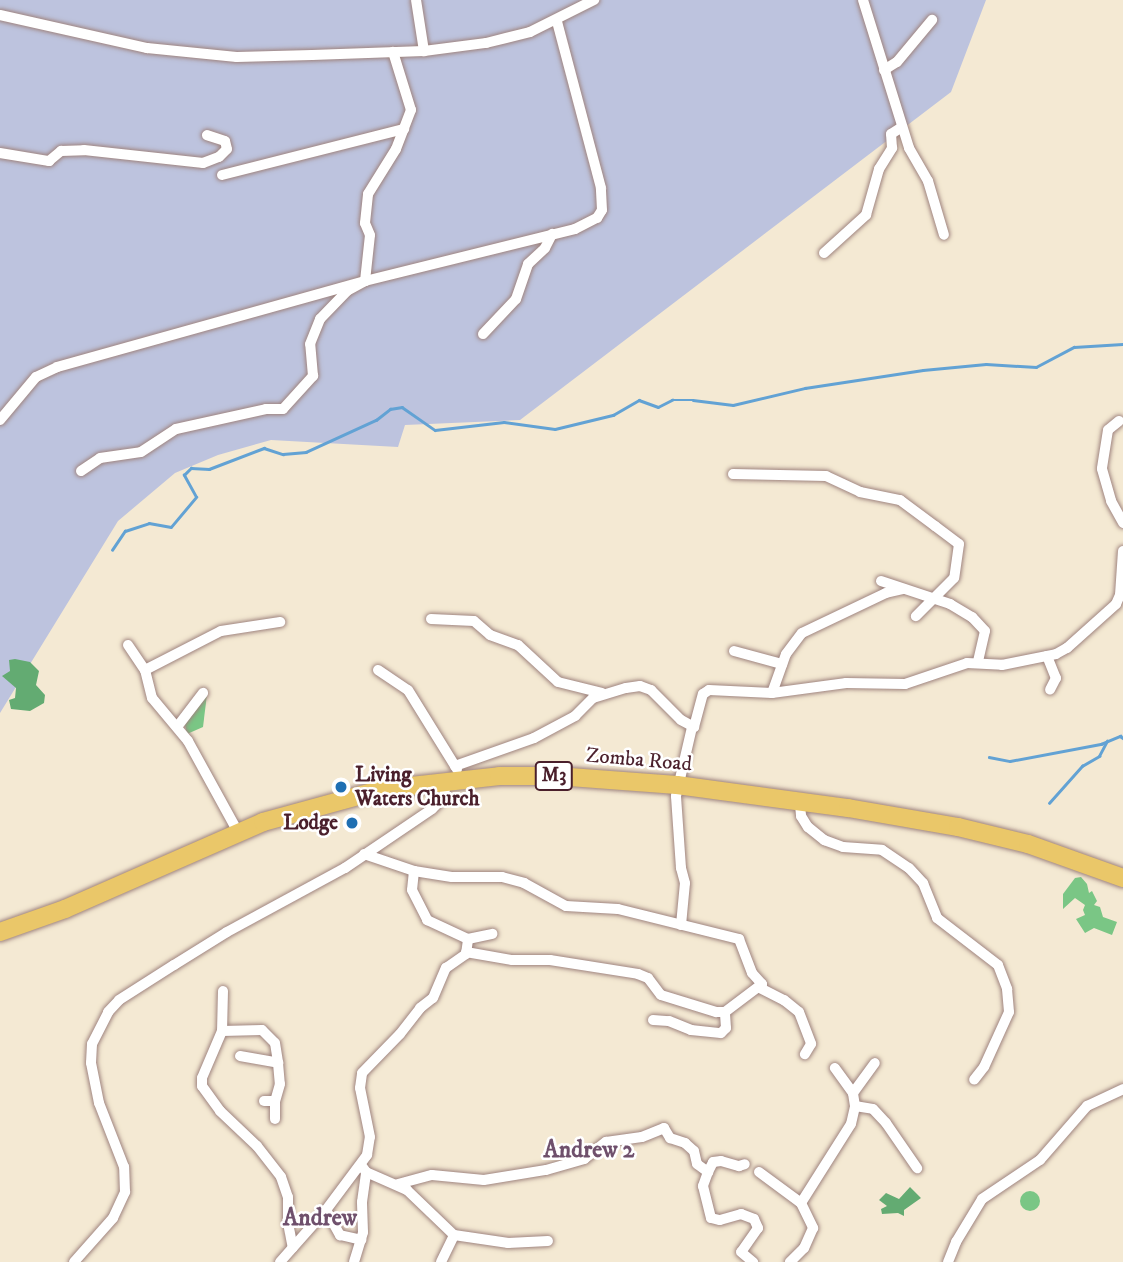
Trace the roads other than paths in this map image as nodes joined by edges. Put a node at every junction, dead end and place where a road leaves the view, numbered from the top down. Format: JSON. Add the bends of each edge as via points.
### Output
{"nodes":[{"id":1,"x":416,"y":0,"type":"edge"},
{"id":2,"x":594,"y":0,"type":"edge"},
{"id":3,"x":863,"y":0,"type":"edge"},
{"id":4,"x":0,"y":15,"type":"edge"},
{"id":5,"x":932,"y":20,"type":"dead end"},
{"id":6,"x":557,"y":21,"type":"junction"},
{"id":7,"x":424,"y":51,"type":"junction"},
{"id":8,"x":393,"y":52,"type":"junction"},
{"id":9,"x":884,"y":69,"type":"junction"},
{"id":10,"x":902,"y":127,"type":"junction"},
{"id":11,"x":404,"y":129,"type":"junction"},
{"id":12,"x":207,"y":135,"type":"dead end"},
{"id":13,"x":0,"y":153,"type":"edge"},
{"id":14,"x":222,"y":175,"type":"dead end"},
{"id":15,"x":552,"y":233,"type":"junction"},
{"id":16,"x":944,"y":235,"type":"dead end"},
{"id":17,"x":824,"y":253,"type":"dead end"},
{"id":18,"x":365,"y":281,"type":"junction"},
{"id":19,"x":483,"y":334,"type":"dead end"},
{"id":20,"x":0,"y":421,"type":"edge"},
{"id":21,"x":1119,"y":421,"type":"dead end"},
{"id":22,"x":82,"y":471,"type":"dead end"},
{"id":23,"x":733,"y":474,"type":"dead end"},
{"id":24,"x":1123,"y":523,"type":"edge"},
{"id":25,"x":1123,"y":551,"type":"edge"},
{"id":26,"x":881,"y":581,"type":"dead end"},
{"id":27,"x":904,"y":589,"type":"junction"},
{"id":28,"x":931,"y":599,"type":"junction"},
{"id":29,"x":916,"y":616,"type":"dead end"},
{"id":30,"x":431,"y":620,"type":"dead end"},
{"id":31,"x":280,"y":622,"type":"dead end"},
{"id":32,"x":128,"y":645,"type":"dead end"},
{"id":33,"x":734,"y":651,"type":"dead end"},
{"id":34,"x":1047,"y":656,"type":"junction"},
{"id":35,"x":978,"y":662,"type":"junction"},
{"id":36,"x":782,"y":664,"type":"junction"},
{"id":37,"x":145,"y":670,"type":"junction"},
{"id":38,"x":378,"y":670,"type":"dead end"},
{"id":39,"x":1051,"y":690,"type":"dead end"},
{"id":40,"x":203,"y":693,"type":"dead end"},
{"id":41,"x":603,"y":694,"type":"junction"},
{"id":42,"x":772,"y":694,"type":"junction"},
{"id":43,"x":177,"y":727,"type":"junction"},
{"id":44,"x":692,"y":727,"type":"junction"},
{"id":45,"x":455,"y":775,"type":"junction"},
{"id":46,"x":677,"y":785,"type":"junction"},
{"id":47,"x":800,"y":804,"type":"junction"},
{"id":48,"x":238,"y":832,"type":"junction"},
{"id":49,"x":364,"y":855,"type":"junction"},
{"id":50,"x":414,"y":871,"type":"junction"},
{"id":51,"x":1123,"y":878,"type":"edge"},
{"id":52,"x":681,"y":925,"type":"junction"},
{"id":53,"x":0,"y":932,"type":"edge"},
{"id":54,"x":492,"y":934,"type":"dead end"},
{"id":55,"x":468,"y":939,"type":"junction"},
{"id":56,"x":466,"y":952,"type":"junction"},
{"id":57,"x":762,"y":984,"type":"junction"},
{"id":58,"x":223,"y":992,"type":"dead end"},
{"id":59,"x":725,"y":1012,"type":"junction"},
{"id":60,"x":653,"y":1020,"type":"dead end"},
{"id":61,"x":222,"y":1031,"type":"junction"},
{"id":62,"x":805,"y":1054,"type":"dead end"},
{"id":63,"x":240,"y":1056,"type":"dead end"},
{"id":64,"x":278,"y":1063,"type":"junction"},
{"id":65,"x":875,"y":1063,"type":"dead end"},
{"id":66,"x":835,"y":1068,"type":"dead end"},
{"id":67,"x":974,"y":1080,"type":"dead end"},
{"id":68,"x":1123,"y":1089,"type":"edge"},
{"id":69,"x":853,"y":1093,"type":"junction"},
{"id":70,"x":855,"y":1106,"type":"junction"},
{"id":71,"x":275,"y":1119,"type":"dead end"},
{"id":72,"x":745,"y":1164,"type":"dead end"},
{"id":73,"x":363,"y":1168,"type":"junction"},
{"id":74,"x":917,"y":1168,"type":"dead end"},
{"id":75,"x":708,"y":1172,"type":"junction"},
{"id":76,"x":759,"y":1172,"type":"dead end"},
{"id":77,"x":398,"y":1184,"type":"junction"},
{"id":78,"x":801,"y":1203,"type":"junction"},
{"id":79,"x":326,"y":1210,"type":"junction"},
{"id":80,"x":454,"y":1235,"type":"junction"},
{"id":81,"x":361,"y":1240,"type":"junction"},
{"id":82,"x":548,"y":1241,"type":"dead end"},
{"id":83,"x":293,"y":1248,"type":"junction"},
{"id":84,"x":359,"y":1251,"type":"junction"},
{"id":85,"x":443,"y":1260,"type":"edge"},
{"id":86,"x":74,"y":1262,"type":"edge"},
{"id":87,"x":280,"y":1262,"type":"edge"},
{"id":88,"x":354,"y":1262,"type":"edge"},
{"id":89,"x":366,"y":1262,"type":"edge"},
{"id":90,"x":752,"y":1262,"type":"edge"},
{"id":91,"x":790,"y":1262,"type":"edge"},
{"id":92,"x":948,"y":1262,"type":"edge"}],
"edges":[{"from":1,"to":7,"type":"street"},
{"from":2,"to":6,"type":"street"},
{"from":3,"to":9,"type":"street"},
{"from":4,"to":8,"type":"street","via":[[188,53],[237,57]]},
{"from":5,"to":9,"type":"street","via":[[897,62]]},
{"from":6,"to":7,"type":"street","via":[[508,38]]},
{"from":6,"to":15,"type":"street","via":[[603,210],[589,224]]},
{"from":7,"to":8,"type":"street"},
{"from":8,"to":11,"type":"street","via":[[411,110]]},
{"from":9,"to":10,"type":"street"},
{"from":10,"to":16,"type":"street","via":[[931,188]]},
{"from":10,"to":17,"type":"street","via":[[891,134],[892,148],[879,169],[866,215]]},
{"from":11,"to":14,"type":"street"},
{"from":11,"to":18,"type":"street","via":[[368,194]]},
{"from":12,"to":13,"type":"street","via":[[225,141],[228,149],[203,163],[84,149],[61,151],[49,161]]},
{"from":15,"to":18,"type":"street"},
{"from":15,"to":19,"type":"street","via":[[545,248],[528,264],[516,299]]},
{"from":18,"to":20,"type":"street","via":[[57,367],[36,377]]},
{"from":18,"to":22,"type":"street","via":[[347,291],[320,320],[310,344],[313,376],[283,409],[176,429],[141,452],[100,458]]},
{"from":21,"to":24,"type":"street","via":[[1108,430],[1102,469]]},
{"from":23,"to":28,"type":"street","via":[[826,476],[860,492],[900,500],[959,544],[954,578]]},
{"from":25,"to":34,"type":"street","via":[[1116,604],[1067,648]]},
{"from":26,"to":27,"type":"street"},
{"from":27,"to":28,"type":"street"},
{"from":27,"to":36,"type":"street","via":[[809,629],[786,653]]},
{"from":28,"to":29,"type":"street"},
{"from":28,"to":35,"type":"street","via":[[961,609],[984,627]]},
{"from":30,"to":41,"type":"street","via":[[474,621],[490,635],[517,645],[558,682]]},
{"from":31,"to":37,"type":"street","via":[[221,631]]},
{"from":32,"to":37,"type":"street"},
{"from":33,"to":36,"type":"street"},
{"from":34,"to":35,"type":"street","via":[[1002,665]]},
{"from":34,"to":39,"type":"street","via":[[1056,678]]},
{"from":35,"to":42,"type":"street","via":[[905,684],[846,683]]},
{"from":36,"to":42,"type":"street"},
{"from":37,"to":43,"type":"street","via":[[152,698]]},
{"from":38,"to":45,"type":"street","via":[[408,690]]},
{"from":40,"to":43,"type":"street"},
{"from":41,"to":44,"type":"street","via":[[645,687]]},
{"from":41,"to":45,"type":"street","via":[[575,716]]},
{"from":42,"to":44,"type":"street","via":[[707,691]]},
{"from":43,"to":48,"type":"street"},
{"from":44,"to":46,"type":"street"},
{"from":45,"to":46,"type":"highway","name":"Zomba Road","number":"M3","via":[[556,776]]},
{"from":45,"to":48,"type":"highway","name":"Zomba Road","number":"M3","via":[[337,800]]},
{"from":45,"to":49,"type":"street","via":[[436,806]]},
{"from":46,"to":47,"type":"highway","name":"Zomba Road","number":"M3"},
{"from":46,"to":52,"type":"street","via":[[685,883]]},
{"from":47,"to":51,"type":"highway","name":"Zomba Road","number":"M3","via":[[958,827],[1028,844]]},
{"from":47,"to":67,"type":"street","via":[[803,821],[818,836],[843,847],[882,849],[909,868],[923,883],[937,918],[1000,969],[1009,1012]]},
{"from":48,"to":53,"type":"highway","name":"Zomba Road","number":"M3","via":[[65,909]]},
{"from":49,"to":50,"type":"street"},
{"from":49,"to":86,"type":"street","via":[[227,932],[119,1000],[108,1012],[91,1048],[91,1063],[95,1093],[124,1167],[125,1192],[113,1218]]},
{"from":50,"to":52,"type":"street","via":[[502,877],[524,883],[566,906],[618,909]]},
{"from":50,"to":55,"type":"street","via":[[412,890],[423,914],[435,925]]},
{"from":52,"to":57,"type":"street","via":[[739,939],[745,959]]},
{"from":54,"to":55,"type":"street"},
{"from":55,"to":56,"type":"street"},
{"from":56,"to":59,"type":"street","via":[[638,974],[648,978],[661,995]]},
{"from":56,"to":73,"type":"street","via":[[446,968],[433,998],[362,1073],[360,1088],[370,1137]]},
{"from":57,"to":59,"type":"street"},
{"from":57,"to":62,"type":"street","via":[[760,988],[799,1013],[811,1044]]},
{"from":58,"to":61,"type":"street"},
{"from":59,"to":60,"type":"street","via":[[723,1032]]},
{"from":61,"to":64,"type":"street","via":[[262,1030],[275,1043]]},
{"from":61,"to":83,"type":"street","via":[[202,1086],[281,1177],[288,1197]]},
{"from":63,"to":64,"type":"street"},
{"from":64,"to":71,"type":"street","via":[[280,1084],[270,1101]]},
{"from":65,"to":69,"type":"street"},
{"from":66,"to":69,"type":"street"},
{"from":68,"to":92,"type":"street","via":[[1087,1106],[1040,1160],[982,1199]]},
{"from":69,"to":70,"type":"street"},
{"from":70,"to":74,"type":"street","via":[[873,1109]]},
{"from":70,"to":78,"type":"street","via":[[851,1124]]},
{"from":72,"to":75,"type":"street","via":[[713,1162]]},
{"from":73,"to":77,"type":"street"},
{"from":73,"to":79,"type":"street"},
{"from":73,"to":81,"type":"street"},
{"from":75,"to":77,"type":"street","via":[[698,1164],[694,1151],[659,1128],[642,1137],[606,1142],[584,1158],[546,1170],[484,1180],[432,1175]]},
{"from":75,"to":90,"type":"street","via":[[703,1186],[711,1218],[741,1214],[754,1219],[758,1228],[741,1252]]},
{"from":76,"to":78,"type":"street"},
{"from":77,"to":80,"type":"street"},
{"from":78,"to":91,"type":"street","via":[[813,1228],[804,1248]]},
{"from":79,"to":81,"type":"street","via":[[340,1235]]},
{"from":79,"to":83,"type":"street"},
{"from":80,"to":82,"type":"street","via":[[508,1243]]},
{"from":80,"to":85,"type":"street"},
{"from":81,"to":84,"type":"street"},
{"from":83,"to":87,"type":"street"},
{"from":84,"to":88,"type":"street"},
{"from":84,"to":89,"type":"street"}]}
